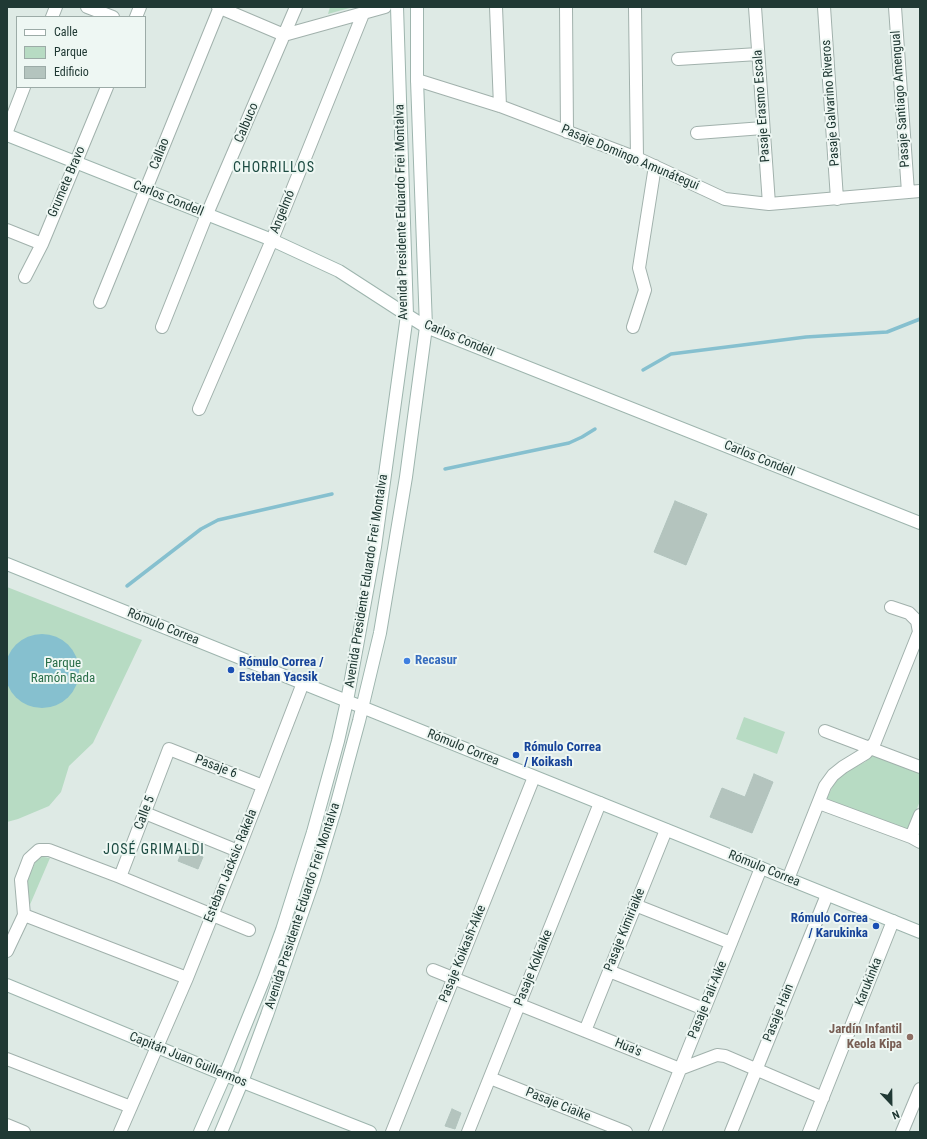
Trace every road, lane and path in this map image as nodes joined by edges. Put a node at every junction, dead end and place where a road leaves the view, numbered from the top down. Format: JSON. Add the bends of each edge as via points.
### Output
{"nodes":[{"id":1,"x":87,"y":7,"type":"edge"},
{"id":2,"x":219,"y":7,"type":"edge"},
{"id":3,"x":296,"y":7,"type":"edge"},
{"id":4,"x":385,"y":7,"type":"edge"},
{"id":5,"x":397,"y":7,"type":"edge"},
{"id":6,"x":417,"y":7,"type":"edge"},
{"id":7,"x":496,"y":7,"type":"edge"},
{"id":8,"x":566,"y":7,"type":"edge"},
{"id":9,"x":634,"y":7,"type":"edge"},
{"id":10,"x":755,"y":7,"type":"edge"},
{"id":11,"x":824,"y":7,"type":"edge"},
{"id":12,"x":895,"y":7,"type":"edge"},
{"id":13,"x":363,"y":14,"type":"junction"},
{"id":14,"x":110,"y":16,"type":"edge"},
{"id":15,"x":284,"y":35,"type":"junction"},
{"id":16,"x":758,"y":54,"type":"junction"},
{"id":17,"x":678,"y":59,"type":"dead end"},
{"id":18,"x":417,"y":80,"type":"junction"},
{"id":19,"x":24,"y":88,"type":"edge"},
{"id":20,"x":107,"y":88,"type":"edge"},
{"id":21,"x":500,"y":106,"type":"junction"},
{"id":22,"x":763,"y":128,"type":"junction"},
{"id":23,"x":7,"y":131,"type":"edge"},
{"id":24,"x":567,"y":132,"type":"junction"},
{"id":25,"x":697,"y":133,"type":"dead end"},
{"id":26,"x":7,"y":135,"type":"edge"},
{"id":27,"x":637,"y":158,"type":"junction"},
{"id":28,"x":76,"y":162,"type":"junction"},
{"id":29,"x":655,"y":166,"type":"junction"},
{"id":30,"x":146,"y":190,"type":"junction"},
{"id":31,"x":914,"y":191,"type":"edge"},
{"id":32,"x":837,"y":198,"type":"junction"},
{"id":33,"x":768,"y":204,"type":"junction"},
{"id":34,"x":207,"y":214,"type":"junction"},
{"id":35,"x":7,"y":230,"type":"edge"},
{"id":36,"x":272,"y":240,"type":"junction"},
{"id":37,"x":42,"y":244,"type":"junction"},
{"id":38,"x":25,"y":277,"type":"dead end"},
{"id":39,"x":100,"y":302,"type":"dead end"},
{"id":40,"x":407,"y":316,"type":"junction"},
{"id":41,"x":162,"y":327,"type":"dead end"},
{"id":42,"x":426,"y":327,"type":"junction"},
{"id":43,"x":633,"y":327,"type":"dead end"},
{"id":44,"x":199,"y":409,"type":"dead end"},
{"id":45,"x":920,"y":523,"type":"edge"},
{"id":46,"x":7,"y":564,"type":"edge"},
{"id":47,"x":891,"y":607,"type":"dead end"},
{"id":48,"x":303,"y":683,"type":"junction"},
{"id":49,"x":347,"y":701,"type":"junction"},
{"id":50,"x":363,"y":708,"type":"junction"},
{"id":51,"x":826,"y":731,"type":"dead end"},
{"id":52,"x":870,"y":748,"type":"junction"},
{"id":53,"x":169,"y":749,"type":"joint"},
{"id":54,"x":920,"y":767,"type":"edge"},
{"id":55,"x":534,"y":777,"type":"junction"},
{"id":56,"x":263,"y":786,"type":"junction"},
{"id":57,"x":600,"y":803,"type":"junction"},
{"id":58,"x":819,"y":803,"type":"junction"},
{"id":59,"x":145,"y":813,"type":"junction"},
{"id":60,"x":920,"y":814,"type":"edge"},
{"id":61,"x":666,"y":830,"type":"junction"},
{"id":62,"x":915,"y":840,"type":"edge"},
{"id":63,"x":238,"y":851,"type":"junction"},
{"id":64,"x":761,"y":868,"type":"junction"},
{"id":65,"x":120,"y":877,"type":"junction"},
{"id":66,"x":788,"y":879,"type":"junction"},
{"id":67,"x":828,"y":895,"type":"junction"},
{"id":68,"x":635,"y":905,"type":"junction"},
{"id":69,"x":24,"y":915,"type":"junction"},
{"id":70,"x":212,"y":915,"type":"junction"},
{"id":71,"x":893,"y":921,"type":"junction"},
{"id":72,"x":249,"y":930,"type":"dead end"},
{"id":73,"x":920,"y":932,"type":"edge"},
{"id":74,"x":731,"y":943,"type":"junction"},
{"id":75,"x":7,"y":951,"type":"edge"},
{"id":76,"x":433,"y":970,"type":"dead end"},
{"id":77,"x":609,"y":971,"type":"junction"},
{"id":78,"x":187,"y":978,"type":"junction"},
{"id":79,"x":453,"y":978,"type":"junction"},
{"id":80,"x":7,"y":985,"type":"edge"},
{"id":81,"x":519,"y":1005,"type":"junction"},
{"id":82,"x":704,"y":1009,"type":"junction"},
{"id":83,"x":585,"y":1031,"type":"junction"},
{"id":84,"x":158,"y":1048,"type":"junction"},
{"id":85,"x":7,"y":1059,"type":"edge"},
{"id":86,"x":680,"y":1069,"type":"junction"},
{"id":87,"x":756,"y":1069,"type":"junction"},
{"id":88,"x":225,"y":1075,"type":"junction"},
{"id":89,"x":490,"y":1078,"type":"junction"},
{"id":90,"x":242,"y":1082,"type":"junction"},
{"id":91,"x":920,"y":1088,"type":"edge"},
{"id":92,"x":823,"y":1098,"type":"junction"},
{"id":93,"x":131,"y":1107,"type":"junction"},
{"id":94,"x":7,"y":1125,"type":"edge"},
{"id":95,"x":906,"y":1131,"type":"edge"},
{"id":96,"x":24,"y":1132,"type":"edge"},
{"id":97,"x":120,"y":1132,"type":"edge"},
{"id":98,"x":200,"y":1132,"type":"edge"},
{"id":99,"x":221,"y":1132,"type":"edge"},
{"id":100,"x":370,"y":1132,"type":"edge"},
{"id":101,"x":392,"y":1132,"type":"edge"},
{"id":102,"x":468,"y":1132,"type":"edge"},
{"id":103,"x":626,"y":1132,"type":"edge"},
{"id":104,"x":655,"y":1132,"type":"edge"},
{"id":105,"x":731,"y":1132,"type":"edge"},
{"id":106,"x":809,"y":1132,"type":"edge"}],
"edges":[{"from":1,"to":14,"type":"street"},
{"from":2,"to":15,"type":"street"},
{"from":2,"to":30,"type":"street","name":"Callao"},
{"from":3,"to":15,"type":"street","name":"Calbuco"},
{"from":4,"to":13,"type":"street"},
{"from":5,"to":40,"type":"street","name":"Avenida Presidente Eduardo Frei Montalva"},
{"from":6,"to":18,"type":"street","name":"Avenida Presidente Eduardo Frei Montalva"},
{"from":7,"to":21,"type":"street"},
{"from":8,"to":24,"type":"street"},
{"from":9,"to":27,"type":"street"},
{"from":10,"to":16,"type":"street","name":"Pasaje Erasmo Escala"},
{"from":11,"to":32,"type":"street","name":"Pasaje Galvarino Riveros"},
{"from":12,"to":31,"type":"street","name":"Pasaje Santiago Amengual"},
{"from":13,"to":15,"type":"street"},
{"from":13,"to":36,"type":"street","name":"Angelmó"},
{"from":15,"to":34,"type":"street","name":"Calbuco"},
{"from":16,"to":17,"type":"street"},
{"from":16,"to":22,"type":"street","name":"Pasaje Erasmo Escala"},
{"from":18,"to":21,"type":"street","name":"Pasaje Domingo Amunátegui"},
{"from":18,"to":42,"type":"street","name":"Avenida Presidente Eduardo Frei Montalva"},
{"from":19,"to":23,"type":"street"},
{"from":20,"to":28,"type":"street","name":"Grumete Bravo"},
{"from":21,"to":24,"type":"street","name":"Pasaje Domingo Amunátegui"},
{"from":22,"to":25,"type":"street"},
{"from":22,"to":33,"type":"street","name":"Pasaje Erasmo Escala"},
{"from":24,"to":27,"type":"street","name":"Pasaje Domingo Amunátegui"},
{"from":26,"to":28,"type":"street","name":"Carlos Condell"},
{"from":27,"to":29,"type":"street","name":"Pasaje Domingo Amunátegui"},
{"from":28,"to":30,"type":"street","name":"Carlos Condell"},
{"from":28,"to":37,"type":"street","name":"Grumete Bravo"},
{"from":29,"to":33,"type":"street","name":"Pasaje Domingo Amunátegui","via":[[725,199]]},
{"from":29,"to":43,"type":"street","via":[[639,268],[645,290]]},
{"from":30,"to":34,"type":"street","name":"Carlos Condell"},
{"from":30,"to":39,"type":"street","name":"Callao"},
{"from":31,"to":32,"type":"street","name":"Pasaje Domingo Amunátegui"},
{"from":32,"to":33,"type":"street","name":"Pasaje Domingo Amunátegui"},
{"from":34,"to":36,"type":"street","name":"Carlos Condell"},
{"from":34,"to":41,"type":"street","name":"Calbuco"},
{"from":35,"to":37,"type":"street"},
{"from":36,"to":40,"type":"street","name":"Carlos Condell","via":[[340,271]]},
{"from":36,"to":44,"type":"street","name":"Angelmó"},
{"from":37,"to":38,"type":"street","name":"Grumete Bravo"},
{"from":40,"to":42,"type":"street","name":"Carlos Condell"},
{"from":40,"to":49,"type":"street","name":"Avenida Presidente Eduardo Frei Montalva","via":[[375,547]]},
{"from":42,"to":45,"type":"street","name":"Carlos Condell"},
{"from":42,"to":50,"type":"street","name":"Avenida Presidente Eduardo Frei Montalva","via":[[402,501],[380,633]]},
{"from":46,"to":48,"type":"street","name":"Rómulo Correa"},
{"from":47,"to":52,"type":"street","via":[[909,613],[917,621],[918,632],[875,742]]},
{"from":48,"to":49,"type":"street","name":"Rómulo Correa"},
{"from":48,"to":56,"type":"street","name":"Esteban Jacksic Rakela"},
{"from":49,"to":50,"type":"street","name":"Rómulo Correa"},
{"from":49,"to":88,"type":"street","name":"Avenida Presidente Eduardo Frei Montalva","via":[[298,881],[264,979]]},
{"from":50,"to":55,"type":"street","name":"Rómulo Correa"},
{"from":50,"to":90,"type":"street","name":"Avenida Presidente Eduardo Frei Montalva","via":[[314,879]]},
{"from":51,"to":52,"type":"street"},
{"from":52,"to":54,"type":"street"},
{"from":52,"to":58,"type":"street","via":[[833,775],[825,786]]},
{"from":53,"to":56,"type":"street","name":"Pasaje 6"},
{"from":53,"to":59,"type":"street","name":"Calle 5"},
{"from":55,"to":57,"type":"street","name":"Rómulo Correa"},
{"from":55,"to":79,"type":"street","name":"Pasaje Koikash-Aike"},
{"from":56,"to":63,"type":"street","name":"Esteban Jacksic Rakela"},
{"from":57,"to":61,"type":"street","name":"Rómulo Correa"},
{"from":57,"to":81,"type":"street","name":"Pasaje Kolkaike"},
{"from":58,"to":62,"type":"street"},
{"from":58,"to":66,"type":"street"},
{"from":59,"to":63,"type":"street"},
{"from":59,"to":65,"type":"street","name":"Calle 5"},
{"from":60,"to":62,"type":"street"},
{"from":61,"to":64,"type":"street","name":"Rómulo Correa"},
{"from":61,"to":68,"type":"street","name":"Pasaje Kimiriaike"},
{"from":63,"to":70,"type":"street","name":"Esteban Jacksic Rakela"},
{"from":64,"to":66,"type":"street","name":"Rómulo Correa"},
{"from":64,"to":74,"type":"street","name":"Pasaje Pali-Aike"},
{"from":65,"to":69,"type":"street","via":[[49,850],[39,850],[29,859],[20,880]]},
{"from":65,"to":70,"type":"street"},
{"from":66,"to":67,"type":"street","name":"Rómulo Correa"},
{"from":67,"to":71,"type":"street","name":"Rómulo Correa"},
{"from":67,"to":87,"type":"street","name":"Pasaje Hain"},
{"from":68,"to":74,"type":"street"},
{"from":68,"to":77,"type":"street","name":"Pasaje Kimiriaike"},
{"from":69,"to":75,"type":"street"},
{"from":69,"to":78,"type":"street"},
{"from":70,"to":72,"type":"street"},
{"from":70,"to":78,"type":"street","name":"Esteban Jacksic Rakela"},
{"from":71,"to":73,"type":"street","name":"Rómulo Correa"},
{"from":71,"to":92,"type":"street","name":"Karukinka"},
{"from":74,"to":82,"type":"street","name":"Pasaje Pali-Aike"},
{"from":76,"to":79,"type":"street","name":"Hua's"},
{"from":77,"to":82,"type":"street"},
{"from":77,"to":83,"type":"street","name":"Pasaje Kimiriaike"},
{"from":78,"to":84,"type":"street","name":"Esteban Jacksic Rakela"},
{"from":79,"to":81,"type":"street","name":"Hua's"},
{"from":79,"to":101,"type":"street","name":"Pasaje Koikash-Aike"},
{"from":80,"to":84,"type":"street","name":"Capitán Juan Guillermos"},
{"from":81,"to":83,"type":"street","name":"Hua's"},
{"from":81,"to":89,"type":"street","name":"Pasaje Kolkaike"},
{"from":82,"to":86,"type":"street","name":"Pasaje Pali-Aike"},
{"from":83,"to":86,"type":"street","name":"Hua's"},
{"from":84,"to":88,"type":"street","name":"Capitán Juan Guillermos"},
{"from":84,"to":93,"type":"street","name":"Esteban Jacksic Rakela"},
{"from":85,"to":93,"type":"street"},
{"from":86,"to":87,"type":"street","via":[[717,1056],[725,1056]]},
{"from":86,"to":104,"type":"street","name":"Pasaje Pali-Aike"},
{"from":87,"to":92,"type":"street"},
{"from":87,"to":105,"type":"street","name":"Pasaje Hain"},
{"from":88,"to":90,"type":"street","name":"Capitán Juan Guillermos"},
{"from":88,"to":98,"type":"street","name":"Avenida Presidente Eduardo Frei Montalva"},
{"from":89,"to":102,"type":"street","name":"Pasaje Kolkaike"},
{"from":89,"to":103,"type":"street","name":"Pasaje Ciaike"},
{"from":90,"to":99,"type":"street","name":"Avenida Presidente Eduardo Frei Montalva"},
{"from":90,"to":100,"type":"street","name":"Capitán Juan Guillermos"},
{"from":91,"to":95,"type":"street"},
{"from":92,"to":106,"type":"street","name":"Karukinka"},
{"from":93,"to":97,"type":"street","name":"Esteban Jacksic Rakela"},
{"from":94,"to":96,"type":"street"}]}
